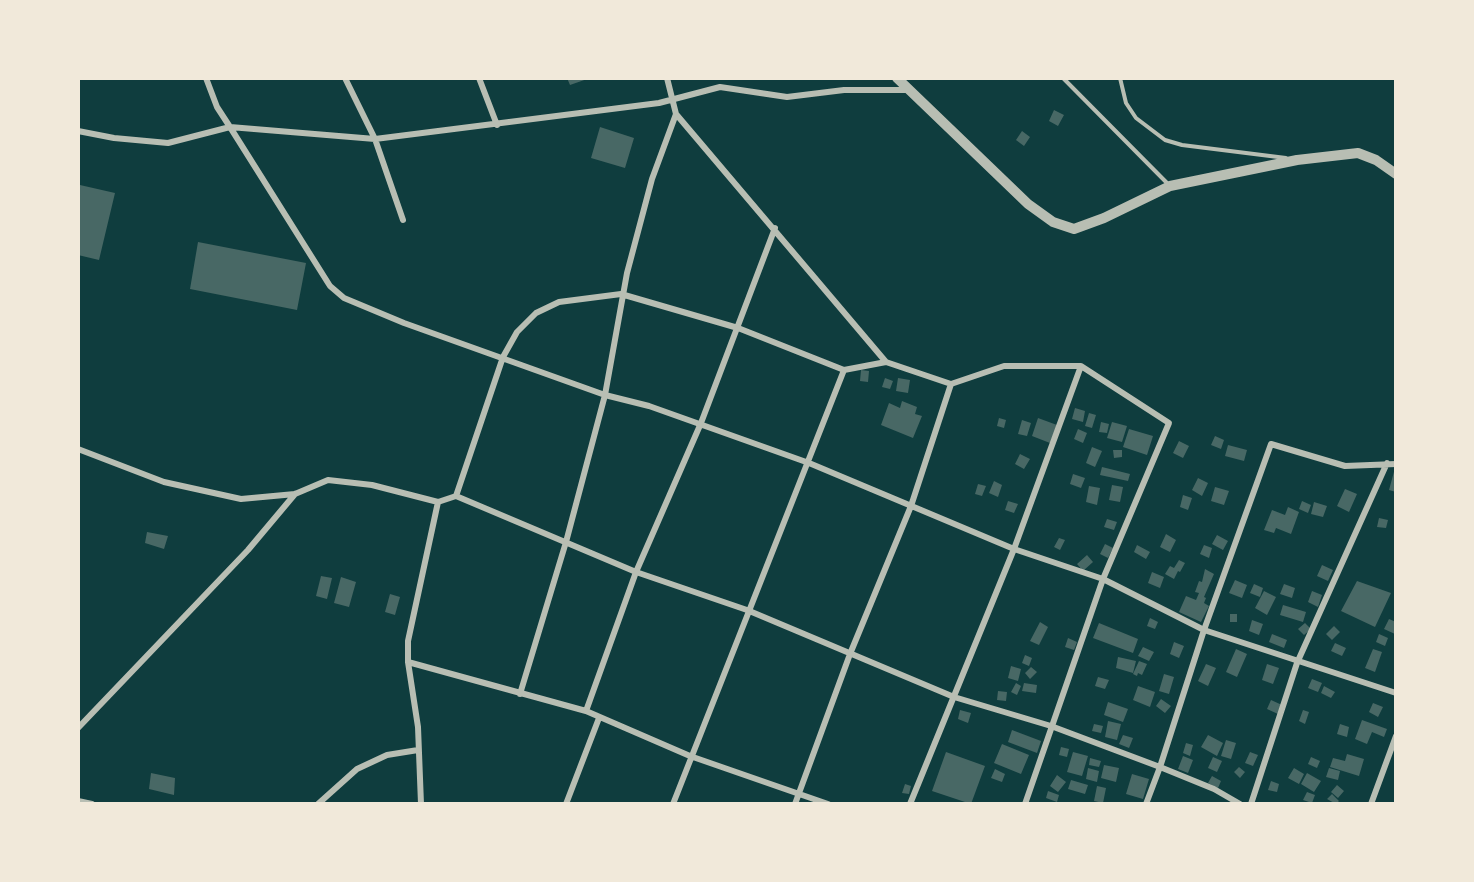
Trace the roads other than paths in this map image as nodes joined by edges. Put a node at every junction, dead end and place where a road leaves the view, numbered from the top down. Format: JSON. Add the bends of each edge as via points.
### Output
{"nodes":[{"id":1,"x":206,"y":78,"type":"edge"},
{"id":2,"x":345,"y":78,"type":"edge"},
{"id":3,"x":479,"y":78,"type":"edge"},
{"id":4,"x":667,"y":78,"type":"edge"},
{"id":5,"x":897,"y":78,"type":"edge"},
{"id":6,"x":1063,"y":78,"type":"edge"},
{"id":7,"x":1120,"y":78,"type":"edge"},
{"id":8,"x":909,"y":90,"type":"junction"},
{"id":9,"x":673,"y":99,"type":"junction"},
{"id":10,"x":676,"y":114,"type":"junction"},
{"id":11,"x":497,"y":125,"type":"junction"},
{"id":12,"x":230,"y":128,"type":"junction"},
{"id":13,"x":78,"y":131,"type":"edge"},
{"id":14,"x":375,"y":139,"type":"junction"},
{"id":15,"x":1297,"y":160,"type":"junction"},
{"id":16,"x":1396,"y":174,"type":"edge"},
{"id":17,"x":1170,"y":186,"type":"junction"},
{"id":18,"x":403,"y":220,"type":"dead end"},
{"id":19,"x":775,"y":228,"type":"junction"},
{"id":20,"x":621,"y":294,"type":"junction"},
{"id":21,"x":738,"y":328,"type":"junction"},
{"id":22,"x":503,"y":357,"type":"junction"},
{"id":23,"x":886,"y":362,"type":"junction"},
{"id":24,"x":1082,"y":366,"type":"junction"},
{"id":25,"x":844,"y":370,"type":"junction"},
{"id":26,"x":951,"y":384,"type":"junction"},
{"id":27,"x":605,"y":395,"type":"junction"},
{"id":28,"x":701,"y":423,"type":"junction"},
{"id":29,"x":78,"y":449,"type":"edge"},
{"id":30,"x":809,"y":463,"type":"junction"},
{"id":31,"x":1387,"y":463,"type":"junction"},
{"id":32,"x":1396,"y":464,"type":"edge"},
{"id":33,"x":295,"y":494,"type":"junction"},
{"id":34,"x":456,"y":496,"type":"junction"},
{"id":35,"x":438,"y":502,"type":"junction"},
{"id":36,"x":911,"y":506,"type":"junction"},
{"id":37,"x":566,"y":542,"type":"junction"},
{"id":38,"x":1014,"y":549,"type":"junction"},
{"id":39,"x":636,"y":572,"type":"junction"},
{"id":40,"x":1103,"y":579,"type":"junction"},
{"id":41,"x":747,"y":610,"type":"junction"},
{"id":42,"x":1204,"y":630,"type":"junction"},
{"id":43,"x":850,"y":654,"type":"junction"},
{"id":44,"x":408,"y":662,"type":"junction"},
{"id":45,"x":1297,"y":663,"type":"junction"},
{"id":46,"x":1396,"y":693,"type":"edge"},
{"id":47,"x":520,"y":694,"type":"junction"},
{"id":48,"x":954,"y":697,"type":"junction"},
{"id":49,"x":586,"y":711,"type":"junction"},
{"id":50,"x":599,"y":718,"type":"junction"},
{"id":51,"x":1051,"y":726,"type":"junction"},
{"id":52,"x":78,"y":728,"type":"edge"},
{"id":53,"x":1396,"y":736,"type":"edge"},
{"id":54,"x":418,"y":750,"type":"junction"},
{"id":55,"x":690,"y":756,"type":"junction"},
{"id":56,"x":1160,"y":767,"type":"junction"},
{"id":57,"x":799,"y":795,"type":"junction"},
{"id":58,"x":78,"y":801,"type":"edge"},
{"id":59,"x":92,"y":804,"type":"edge"},
{"id":60,"x":318,"y":804,"type":"edge"},
{"id":61,"x":421,"y":804,"type":"edge"},
{"id":62,"x":566,"y":804,"type":"edge"},
{"id":63,"x":673,"y":804,"type":"edge"},
{"id":64,"x":795,"y":804,"type":"edge"},
{"id":65,"x":828,"y":804,"type":"edge"},
{"id":66,"x":910,"y":804,"type":"edge"},
{"id":67,"x":1025,"y":804,"type":"edge"},
{"id":68,"x":1146,"y":804,"type":"edge"},
{"id":69,"x":1240,"y":804,"type":"edge"},
{"id":70,"x":1251,"y":804,"type":"edge"},
{"id":71,"x":1371,"y":804,"type":"edge"}],
"edges":[{"from":1,"to":12,"type":"street"},
{"from":2,"to":14,"type":"street"},
{"from":3,"to":11,"type":"street"},
{"from":4,"to":9,"type":"street"},
{"from":5,"to":8,"type":"street"},
{"from":6,"to":17,"type":"lane"},
{"from":7,"to":15,"type":"lane","via":[[1126,103],[1136,118],[1165,140]]},
{"from":8,"to":9,"type":"street","via":[[844,90],[788,97],[720,87]]},
{"from":8,"to":17,"type":"street","via":[[988,168],[1053,222],[1074,229]]},
{"from":9,"to":10,"type":"street"},
{"from":9,"to":11,"type":"street"},
{"from":10,"to":19,"type":"street"},
{"from":10,"to":20,"type":"street","via":[[652,179]]},
{"from":11,"to":14,"type":"street"},
{"from":12,"to":13,"type":"street","via":[[168,143]]},
{"from":12,"to":14,"type":"street"},
{"from":12,"to":22,"type":"street","via":[[330,286],[344,298]]},
{"from":14,"to":18,"type":"street"},
{"from":15,"to":16,"type":"street","via":[[1358,153]]},
{"from":15,"to":17,"type":"street"},
{"from":19,"to":21,"type":"street"},
{"from":19,"to":23,"type":"street"},
{"from":20,"to":21,"type":"street"},
{"from":20,"to":22,"type":"street","via":[[559,302],[536,313],[517,332]]},
{"from":20,"to":27,"type":"street"},
{"from":21,"to":25,"type":"street"},
{"from":21,"to":28,"type":"street"},
{"from":22,"to":27,"type":"street"},
{"from":22,"to":34,"type":"street"},
{"from":23,"to":25,"type":"street"},
{"from":23,"to":26,"type":"street"},
{"from":24,"to":26,"type":"street","via":[[1004,366]]},
{"from":24,"to":38,"type":"street"},
{"from":24,"to":40,"type":"street","via":[[1169,423]]},
{"from":25,"to":30,"type":"street"},
{"from":26,"to":36,"type":"street"},
{"from":27,"to":28,"type":"street"},
{"from":27,"to":37,"type":"street"},
{"from":28,"to":30,"type":"street"},
{"from":28,"to":39,"type":"street"},
{"from":29,"to":33,"type":"street","via":[[164,482],[241,499]]},
{"from":30,"to":36,"type":"street"},
{"from":30,"to":41,"type":"street"},
{"from":31,"to":32,"type":"street"},
{"from":31,"to":42,"type":"street","via":[[1345,466],[1271,444]]},
{"from":31,"to":45,"type":"street"},
{"from":33,"to":35,"type":"street","via":[[328,480],[372,485]]},
{"from":33,"to":52,"type":"street","via":[[248,550]]},
{"from":34,"to":35,"type":"street"},
{"from":34,"to":37,"type":"street"},
{"from":35,"to":44,"type":"street","via":[[408,640]]},
{"from":36,"to":38,"type":"street"},
{"from":36,"to":43,"type":"street"},
{"from":37,"to":39,"type":"street"},
{"from":37,"to":47,"type":"street"},
{"from":38,"to":40,"type":"street"},
{"from":38,"to":48,"type":"street"},
{"from":39,"to":41,"type":"street"},
{"from":39,"to":49,"type":"street"},
{"from":40,"to":42,"type":"street"},
{"from":40,"to":51,"type":"street"},
{"from":41,"to":43,"type":"street"},
{"from":41,"to":55,"type":"street"},
{"from":42,"to":45,"type":"street"},
{"from":42,"to":56,"type":"street"},
{"from":43,"to":48,"type":"street"},
{"from":43,"to":57,"type":"street"},
{"from":44,"to":47,"type":"street"},
{"from":44,"to":54,"type":"street"},
{"from":45,"to":46,"type":"street"},
{"from":45,"to":70,"type":"street"},
{"from":47,"to":49,"type":"street"},
{"from":48,"to":51,"type":"street"},
{"from":48,"to":66,"type":"street"},
{"from":49,"to":50,"type":"street"},
{"from":50,"to":55,"type":"street"},
{"from":50,"to":62,"type":"street"},
{"from":51,"to":56,"type":"street"},
{"from":51,"to":67,"type":"street"},
{"from":53,"to":71,"type":"street"},
{"from":54,"to":60,"type":"street","via":[[387,755],[357,769]]},
{"from":54,"to":61,"type":"street"},
{"from":55,"to":57,"type":"street"},
{"from":55,"to":63,"type":"street"},
{"from":56,"to":68,"type":"street"},
{"from":56,"to":69,"type":"street"},
{"from":57,"to":64,"type":"street"},
{"from":57,"to":65,"type":"street"},
{"from":58,"to":59,"type":"street"}]}
